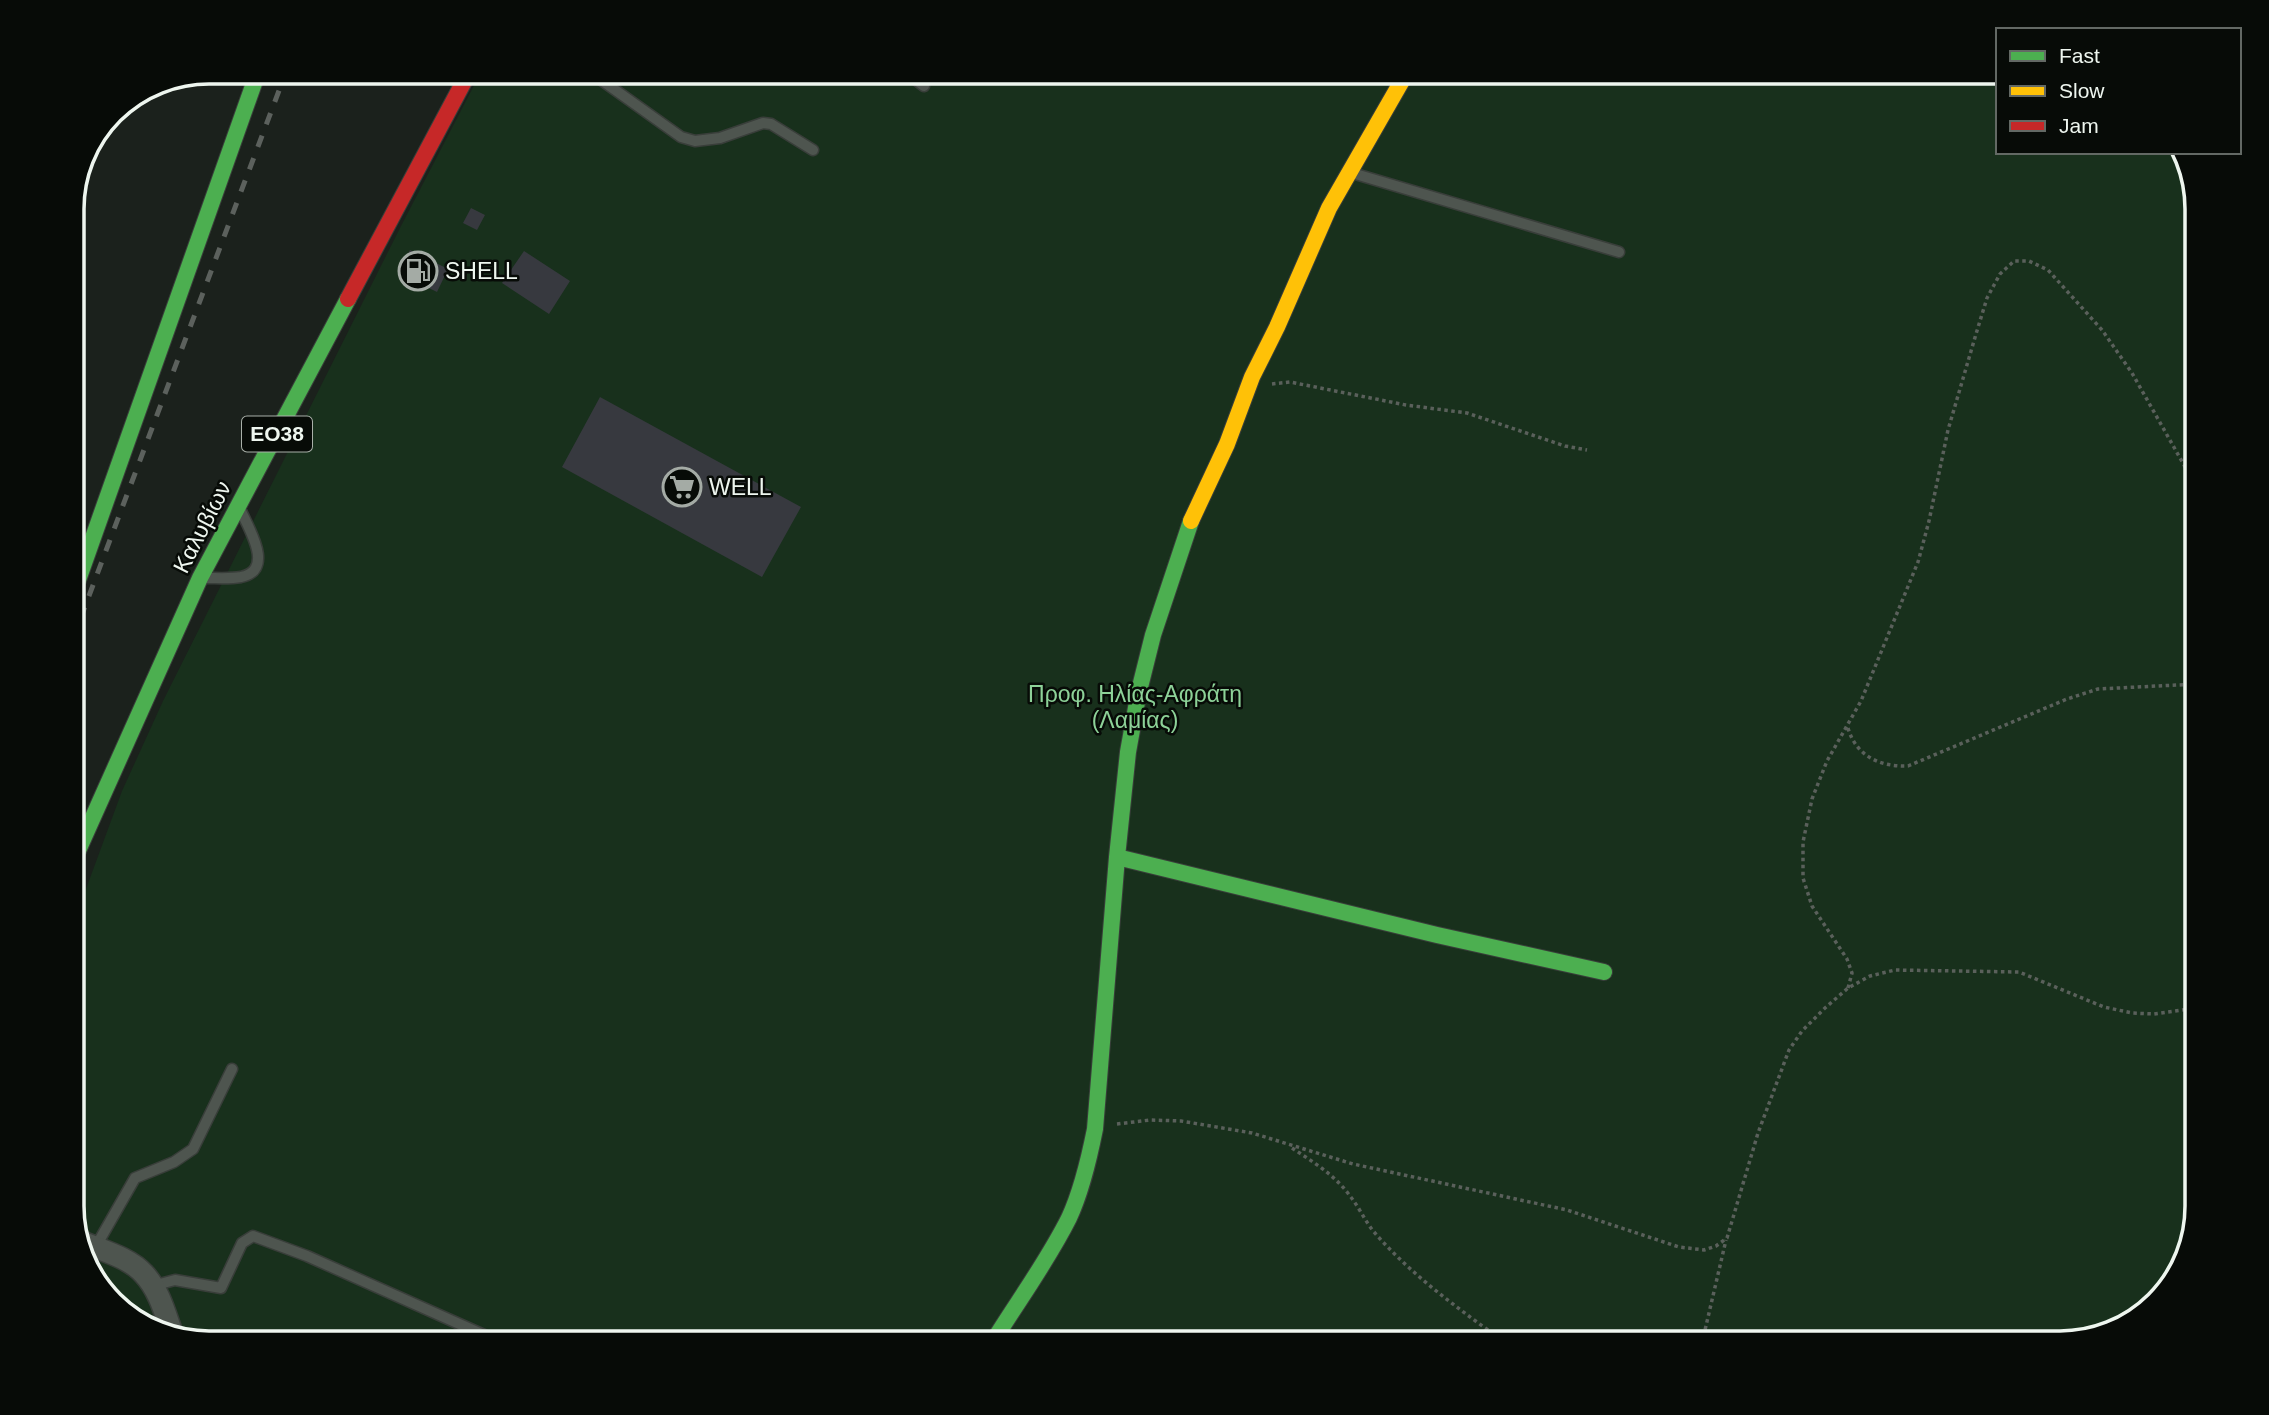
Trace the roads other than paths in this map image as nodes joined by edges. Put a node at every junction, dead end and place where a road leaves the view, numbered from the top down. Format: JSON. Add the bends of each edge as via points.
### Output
{"nodes":[{"id":1,"x":254,"y":84,"type":"edge"},
{"id":2,"x":463,"y":84,"type":"edge"},
{"id":3,"x":607,"y":84,"type":"edge"},
{"id":4,"x":921,"y":84,"type":"edge"},
{"id":5,"x":1400,"y":84,"type":"edge"},
{"id":6,"x":924,"y":86,"type":"dead end"},
{"id":7,"x":813,"y":150,"type":"dead end"},
{"id":8,"x":1349,"y":172,"type":"junction"},
{"id":9,"x":1619,"y":252,"type":"dead end"},
{"id":10,"x":238,"y":505,"type":"junction"},
{"id":11,"x":84,"y":562,"type":"edge"},
{"id":12,"x":200,"y":578,"type":"junction"},
{"id":13,"x":99,"y":803,"type":"junction"},
{"id":14,"x":84,"y":819,"type":"edge"},
{"id":15,"x":84,"y":837,"type":"edge"},
{"id":16,"x":1117,"y":857,"type":"junction"},
{"id":17,"x":1604,"y":972,"type":"dead end"},
{"id":18,"x":232,"y":1069,"type":"dead end"},
{"id":19,"x":90,"y":1242,"type":"edge"},
{"id":20,"x":91,"y":1246,"type":"edge"},
{"id":21,"x":152,"y":1286,"type":"junction"},
{"id":22,"x":169,"y":1325,"type":"edge"},
{"id":23,"x":475,"y":1331,"type":"edge"},
{"id":24,"x":1000,"y":1331,"type":"edge"}],
"edges":[{"from":1,"to":11,"type":"street"},
{"from":2,"to":10,"type":"street","name":"Καλυβίων","number":"ΕΟ38"},
{"from":3,"to":7,"type":"lane","via":[[681,137],[695,141],[720,138],[763,123]]},
{"from":4,"to":6,"type":"lane"},
{"from":5,"to":8,"type":"street"},
{"from":8,"to":9,"type":"lane"},
{"from":8,"to":16,"type":"street","via":[[1312,245],[1191,521],[1139,691]]},
{"from":10,"to":12,"type":"street","name":"Καλυβίων","number":"ΕΟ38"},
{"from":10,"to":12,"type":"lane","via":[[259,560],[243,577]]},
{"from":12,"to":13,"type":"street","name":"Καλυβίων","number":"ΕΟ38"},
{"from":13,"to":14,"type":"street"},
{"from":13,"to":15,"type":"street","name":"Καλυβίων","number":"ΕΟ38"},
{"from":16,"to":17,"type":"street"},
{"from":16,"to":24,"type":"street","via":[[1095,1129],[1086,1171],[1069,1217]]},
{"from":18,"to":19,"type":"lane","via":[[192,1149],[135,1178]]},
{"from":20,"to":21,"type":"street","via":[[144,1273]]},
{"from":21,"to":22,"type":"street"},
{"from":21,"to":23,"type":"lane","via":[[174,1280],[221,1288],[242,1243],[253,1236]]}]}
